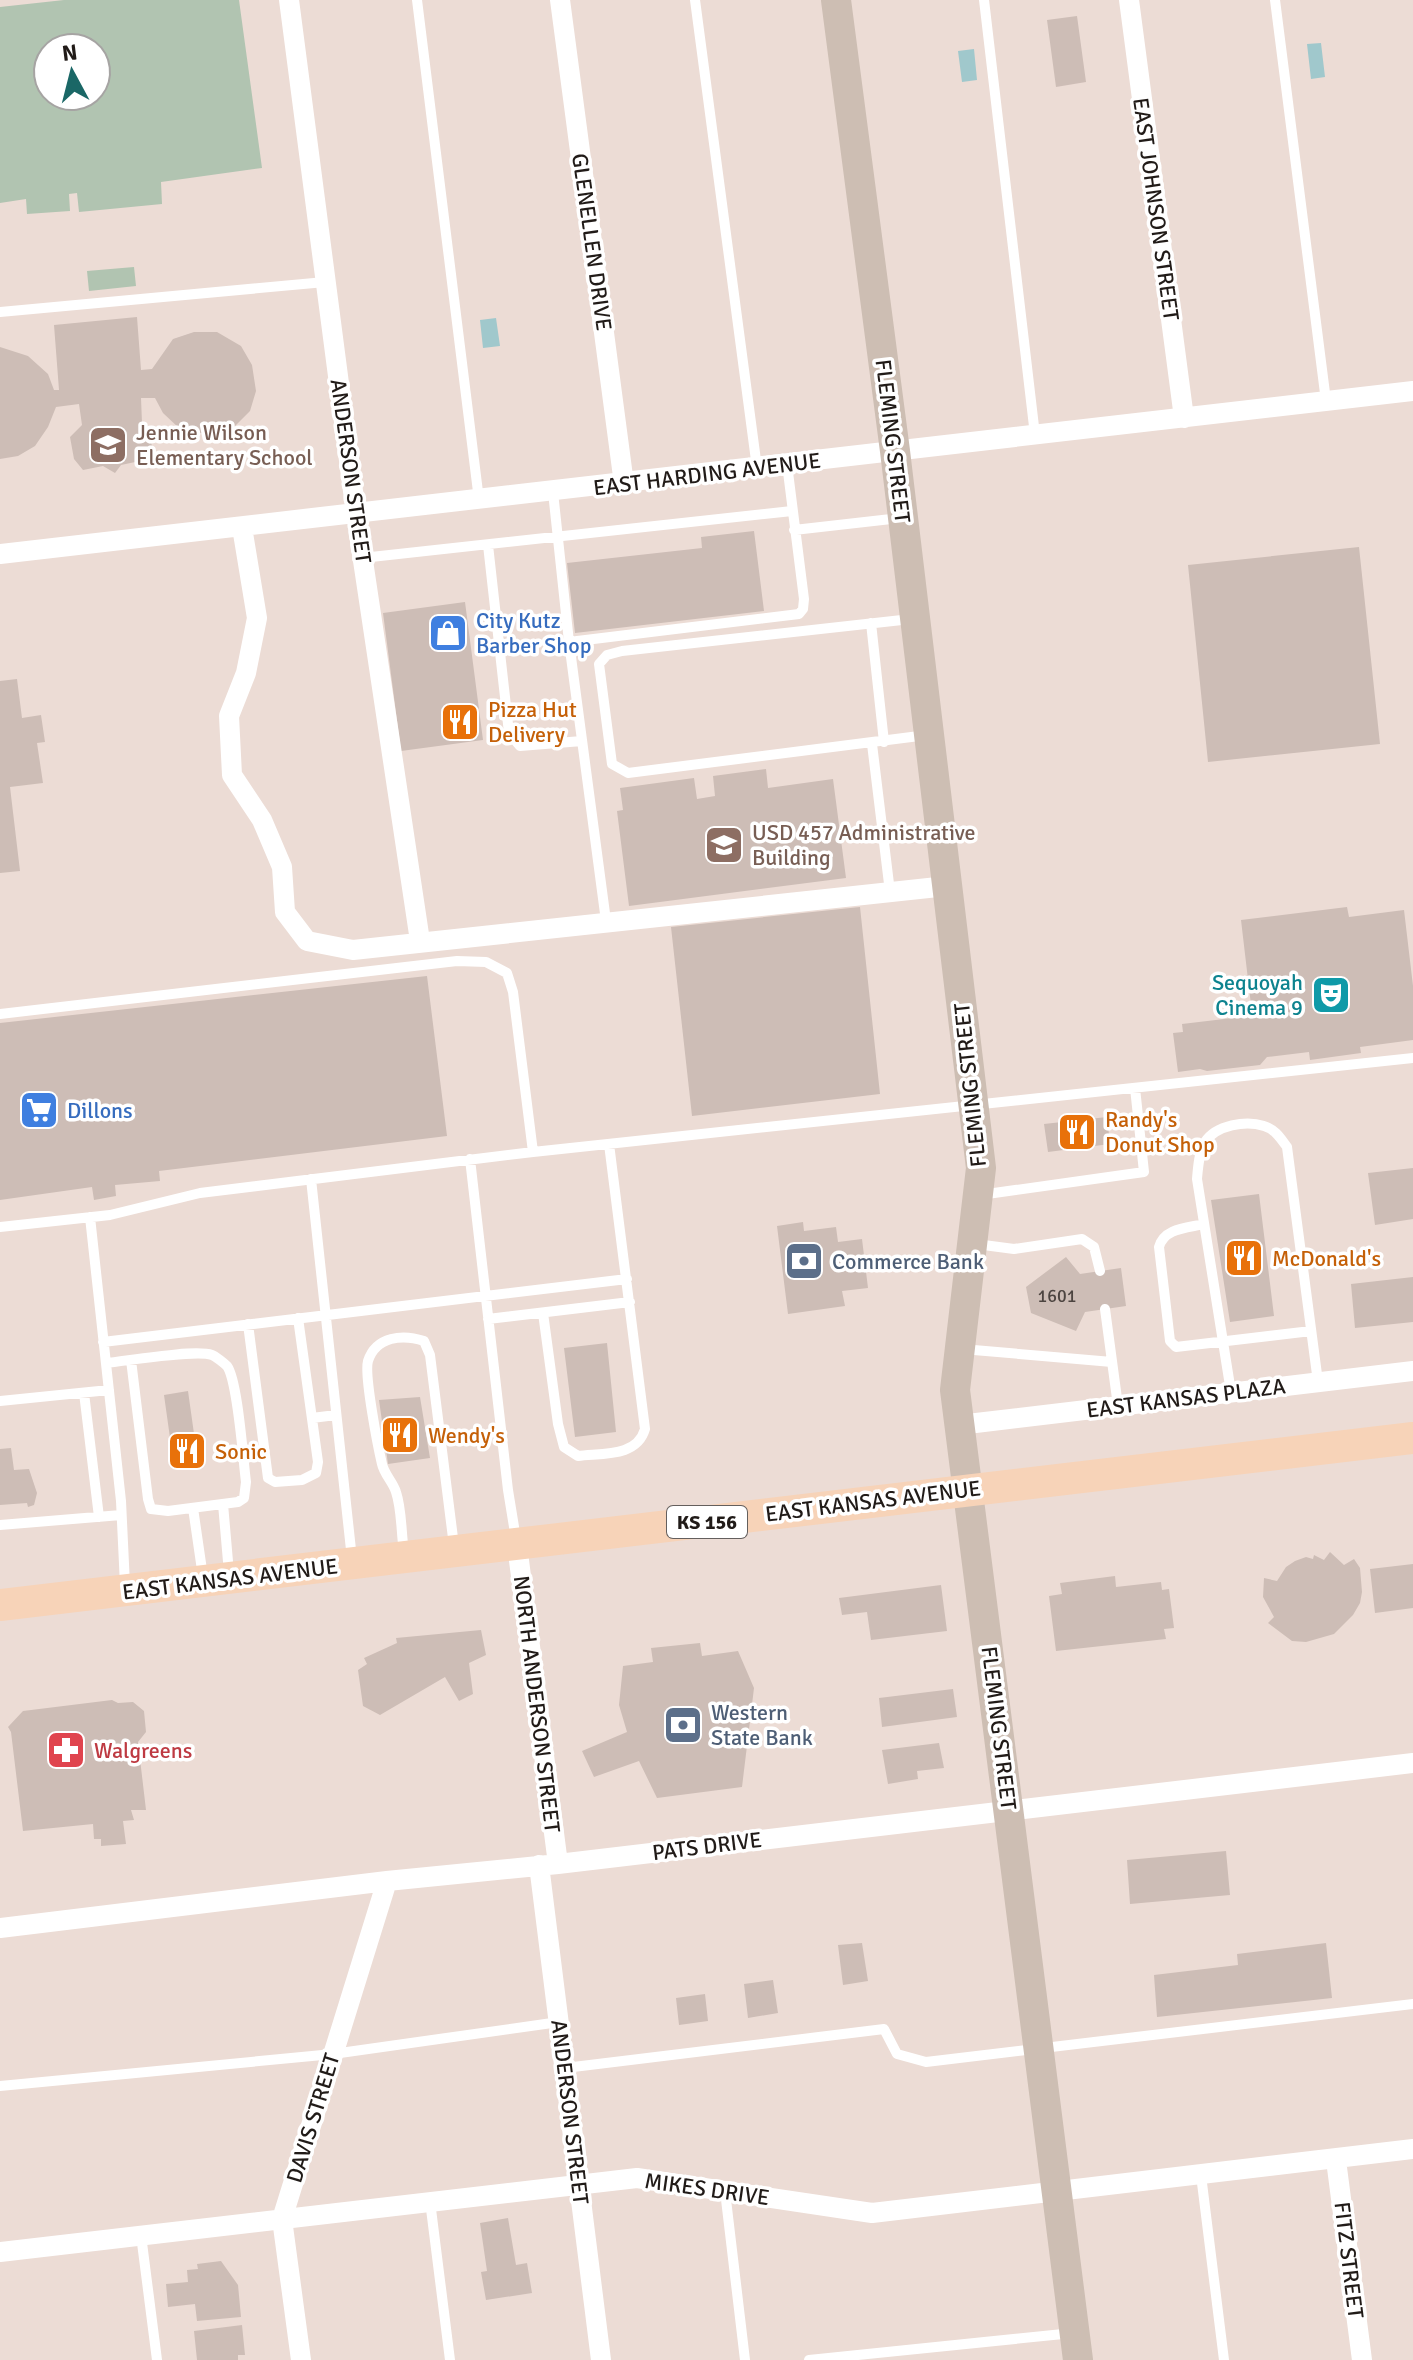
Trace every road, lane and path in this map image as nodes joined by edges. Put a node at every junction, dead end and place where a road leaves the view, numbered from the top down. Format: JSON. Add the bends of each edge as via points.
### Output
{"nodes":[{"id":1,"x":289,"y":0,"type":"edge"},
{"id":2,"x":417,"y":0,"type":"edge"},
{"id":3,"x":560,"y":0,"type":"edge"},
{"id":4,"x":695,"y":0,"type":"edge"},
{"id":5,"x":836,"y":0,"type":"edge"},
{"id":6,"x":984,"y":0,"type":"edge"},
{"id":7,"x":1129,"y":0,"type":"edge"},
{"id":8,"x":1275,"y":0,"type":"edge"},
{"id":9,"x":325,"y":282,"type":"junction"},
{"id":10,"x":0,"y":312,"type":"edge"},
{"id":11,"x":1413,"y":391,"type":"edge"},
{"id":12,"x":1326,"y":401,"type":"junction"},
{"id":13,"x":1184,"y":418,"type":"junction"},
{"id":14,"x":1035,"y":435,"type":"junction"},
{"id":15,"x":895,"y":451,"type":"junction"},
{"id":16,"x":787,"y":464,"type":"junction"},
{"id":17,"x":757,"y":468,"type":"junction"},
{"id":18,"x":624,"y":484,"type":"junction"},
{"id":19,"x":553,"y":492,"type":"junction"},
{"id":20,"x":479,"y":500,"type":"junction"},
{"id":21,"x":792,"y":511,"type":"junction"},
{"id":22,"x":356,"y":514,"type":"junction"},
{"id":23,"x":903,"y":518,"type":"junction"},
{"id":24,"x":242,"y":527,"type":"junction"},
{"id":25,"x":794,"y":530,"type":"junction"},
{"id":26,"x":558,"y":538,"type":"junction"},
{"id":27,"x":488,"y":545,"type":"junction"},
{"id":28,"x":0,"y":554,"type":"edge"},
{"id":29,"x":362,"y":558,"type":"junction"},
{"id":30,"x":915,"y":619,"type":"junction"},
{"id":31,"x":871,"y":623,"type":"junction"},
{"id":32,"x":569,"y":642,"type":"junction"},
{"id":33,"x":929,"y":735,"type":"junction"},
{"id":34,"x":582,"y":741,"type":"junction"},
{"id":35,"x":884,"y":742,"type":"junction"},
{"id":36,"x":872,"y":744,"type":"junction"},
{"id":37,"x":947,"y":886,"type":"junction"},
{"id":38,"x":890,"y":892,"type":"junction"},
{"id":39,"x":606,"y":921,"type":"junction"},
{"id":40,"x":420,"y":941,"type":"junction"},
{"id":41,"x":0,"y":1014,"type":"edge"},
{"id":42,"x":1413,"y":1058,"type":"edge"},
{"id":43,"x":1135,"y":1088,"type":"junction"},
{"id":44,"x":973,"y":1104,"type":"junction"},
{"id":45,"x":609,"y":1144,"type":"junction"},
{"id":46,"x":533,"y":1152,"type":"junction"},
{"id":47,"x":470,"y":1159,"type":"junction"},
{"id":48,"x":311,"y":1179,"type":"junction"},
{"id":49,"x":978,"y":1195,"type":"junction"},
{"id":50,"x":90,"y":1217,"type":"junction"},
{"id":51,"x":1204,"y":1224,"type":"junction"},
{"id":52,"x":0,"y":1227,"type":"edge"},
{"id":53,"x":972,"y":1244,"type":"junction"},
{"id":54,"x":1100,"y":1271,"type":"dead end"},
{"id":55,"x":627,"y":1279,"type":"junction"},
{"id":56,"x":486,"y":1296,"type":"junction"},
{"id":57,"x":630,"y":1302,"type":"junction"},
{"id":58,"x":1105,"y":1309,"type":"dead end"},
{"id":59,"x":543,"y":1313,"type":"junction"},
{"id":60,"x":326,"y":1314,"type":"junction"},
{"id":61,"x":298,"y":1318,"type":"junction"},
{"id":62,"x":488,"y":1319,"type":"junction"},
{"id":63,"x":248,"y":1324,"type":"junction"},
{"id":64,"x":1311,"y":1331,"type":"junction"},
{"id":65,"x":1224,"y":1341,"type":"junction"},
{"id":66,"x":103,"y":1342,"type":"junction"},
{"id":67,"x":960,"y":1349,"type":"junction"},
{"id":68,"x":131,"y":1360,"type":"junction"},
{"id":69,"x":1112,"y":1362,"type":"junction"},
{"id":70,"x":106,"y":1363,"type":"junction"},
{"id":71,"x":1413,"y":1371,"type":"edge"},
{"id":72,"x":1318,"y":1382,"type":"junction"},
{"id":73,"x":109,"y":1390,"type":"junction"},
{"id":74,"x":1231,"y":1392,"type":"junction"},
{"id":75,"x":84,"y":1393,"type":"junction"},
{"id":76,"x":0,"y":1401,"type":"edge"},
{"id":77,"x":1118,"y":1406,"type":"junction"},
{"id":78,"x":336,"y":1415,"type":"junction"},
{"id":79,"x":312,"y":1418,"type":"junction"},
{"id":80,"x":959,"y":1425,"type":"junction"},
{"id":81,"x":1413,"y":1438,"type":"edge"},
{"id":82,"x":969,"y":1489,"type":"junction"},
{"id":83,"x":223,"y":1504,"type":"junction"},
{"id":84,"x":193,"y":1508,"type":"junction"},
{"id":85,"x":121,"y":1515,"type":"junction"},
{"id":86,"x":99,"y":1517,"type":"junction"},
{"id":87,"x":0,"y":1525,"type":"edge"},
{"id":88,"x":517,"y":1545,"type":"junction"},
{"id":89,"x":455,"y":1552,"type":"junction"},
{"id":90,"x":404,"y":1558,"type":"junction"},
{"id":91,"x":352,"y":1564,"type":"junction"},
{"id":92,"x":217,"y":1580,"type":"junction"},
{"id":93,"x":125,"y":1591,"type":"junction"},
{"id":94,"x":0,"y":1605,"type":"edge"},
{"id":95,"x":1413,"y":1763,"type":"edge"},
{"id":96,"x":1009,"y":1809,"type":"junction"},
{"id":97,"x":548,"y":1864,"type":"junction"},
{"id":98,"x":387,"y":1881,"type":"junction"},
{"id":99,"x":0,"y":1928,"type":"edge"},
{"id":100,"x":1413,"y":2004,"type":"edge"},
{"id":101,"x":559,"y":2022,"type":"junction"},
{"id":102,"x":1039,"y":2048,"type":"junction"},
{"id":103,"x":333,"y":2054,"type":"junction"},
{"id":104,"x":565,"y":2068,"type":"junction"},
{"id":105,"x":0,"y":2086,"type":"edge"},
{"id":106,"x":1413,"y":2149,"type":"edge"},
{"id":107,"x":1336,"y":2160,"type":"junction"},
{"id":108,"x":1201,"y":2175,"type":"junction"},
{"id":109,"x":579,"y":2183,"type":"junction"},
{"id":110,"x":725,"y":2191,"type":"junction"},
{"id":111,"x":1057,"y":2191,"type":"junction"},
{"id":112,"x":430,"y":2201,"type":"junction"},
{"id":113,"x":282,"y":2219,"type":"junction"},
{"id":114,"x":141,"y":2235,"type":"junction"},
{"id":115,"x":0,"y":2252,"type":"edge"},
{"id":116,"x":1077,"y":2346,"type":"edge"},
{"id":117,"x":157,"y":2360,"type":"edge"},
{"id":118,"x":301,"y":2360,"type":"edge"},
{"id":119,"x":450,"y":2360,"type":"edge"},
{"id":120,"x":601,"y":2360,"type":"edge"},
{"id":121,"x":745,"y":2360,"type":"edge"},
{"id":122,"x":809,"y":2360,"type":"edge"},
{"id":123,"x":1224,"y":2360,"type":"edge"},
{"id":124,"x":1362,"y":2360,"type":"edge"}],
"edges":[{"from":1,"to":9,"type":"street","name":"ANDERSON STREET"},
{"from":2,"to":20,"type":"lane"},
{"from":3,"to":18,"type":"street","name":"GLENELLEN DRIVE"},
{"from":4,"to":17,"type":"lane"},
{"from":5,"to":15,"type":"street","name":"FLEMING STREET"},
{"from":6,"to":14,"type":"lane"},
{"from":7,"to":13,"type":"street","name":"EAST JOHNSON STREET"},
{"from":8,"to":12,"type":"lane"},
{"from":9,"to":10,"type":"lane"},
{"from":9,"to":22,"type":"street","name":"ANDERSON STREET"},
{"from":11,"to":12,"type":"street","name":"EAST HARDING AVENUE"},
{"from":12,"to":13,"type":"street","name":"EAST HARDING AVENUE"},
{"from":13,"to":14,"type":"street","name":"EAST HARDING AVENUE"},
{"from":14,"to":15,"type":"street","name":"EAST HARDING AVENUE"},
{"from":15,"to":16,"type":"street","name":"EAST HARDING AVENUE"},
{"from":15,"to":23,"type":"street","name":"FLEMING STREET"},
{"from":16,"to":17,"type":"street","name":"EAST HARDING AVENUE"},
{"from":16,"to":21,"type":"lane"},
{"from":17,"to":18,"type":"street","name":"EAST HARDING AVENUE"},
{"from":18,"to":19,"type":"street","name":"EAST HARDING AVENUE"},
{"from":19,"to":20,"type":"street","name":"EAST HARDING AVENUE"},
{"from":19,"to":26,"type":"lane"},
{"from":20,"to":22,"type":"street","name":"EAST HARDING AVENUE"},
{"from":21,"to":25,"type":"lane"},
{"from":21,"to":26,"type":"lane"},
{"from":22,"to":24,"type":"street","name":"EAST HARDING AVENUE"},
{"from":22,"to":29,"type":"street","name":"ANDERSON STREET"},
{"from":23,"to":25,"type":"lane"},
{"from":23,"to":30,"type":"street","name":"FLEMING STREET"},
{"from":24,"to":28,"type":"street","name":"EAST HARDING AVENUE"},
{"from":24,"to":40,"type":"street","via":[[257,618],[246,673],[229,716],[232,775],[262,820],[282,867],[285,912],[307,941],[353,950]]},
{"from":25,"to":32,"type":"lane","via":[[804,599],[799,614]]},
{"from":26,"to":27,"type":"lane"},
{"from":26,"to":32,"type":"lane"},
{"from":27,"to":29,"type":"lane"},
{"from":27,"to":34,"type":"lane","via":[[509,733],[520,746]]},
{"from":29,"to":40,"type":"street","name":"ANDERSON STREET"},
{"from":30,"to":31,"type":"lane"},
{"from":30,"to":33,"type":"street","name":"FLEMING STREET"},
{"from":31,"to":35,"type":"lane"},
{"from":31,"to":36,"type":"lane","via":[[622,651],[607,655],[598,673],[609,756],[628,773]]},
{"from":32,"to":34,"type":"lane"},
{"from":33,"to":35,"type":"lane"},
{"from":33,"to":37,"type":"street","name":"FLEMING STREET"},
{"from":34,"to":39,"type":"lane"},
{"from":35,"to":36,"type":"lane"},
{"from":36,"to":38,"type":"lane"},
{"from":37,"to":38,"type":"street"},
{"from":37,"to":44,"type":"street","name":"FLEMING STREET"},
{"from":38,"to":39,"type":"street"},
{"from":39,"to":40,"type":"street"},
{"from":41,"to":46,"type":"lane","via":[[457,961],[486,962],[507,973],[513,992]]},
{"from":42,"to":43,"type":"lane"},
{"from":43,"to":44,"type":"lane"},
{"from":43,"to":49,"type":"lane","via":[[1144,1172]]},
{"from":44,"to":45,"type":"lane"},
{"from":44,"to":49,"type":"street","name":"FLEMING STREET","via":[[981,1168]]},
{"from":45,"to":46,"type":"lane"},
{"from":45,"to":55,"type":"lane"},
{"from":46,"to":47,"type":"lane"},
{"from":47,"to":48,"type":"lane"},
{"from":47,"to":56,"type":"lane"},
{"from":48,"to":50,"type":"lane","via":[[200,1193]]},
{"from":48,"to":60,"type":"lane"},
{"from":49,"to":53,"type":"street","name":"FLEMING STREET"},
{"from":50,"to":52,"type":"lane"},
{"from":50,"to":66,"type":"lane"},
{"from":51,"to":64,"type":"lane","via":[[1197,1179],[1206,1140],[1223,1127],[1247,1124],[1265,1126],[1279,1136],[1287,1147]]},
{"from":51,"to":65,"type":"lane"},
{"from":51,"to":65,"type":"lane","via":[[1161,1237],[1170,1341],[1176,1347]]},
{"from":53,"to":54,"type":"lane","via":[[1014,1249],[1082,1239],[1094,1247]]},
{"from":53,"to":67,"type":"street","name":"FLEMING STREET"},
{"from":55,"to":56,"type":"lane"},
{"from":55,"to":57,"type":"lane"},
{"from":56,"to":60,"type":"lane"},
{"from":56,"to":62,"type":"lane"},
{"from":57,"to":59,"type":"lane"},
{"from":57,"to":59,"type":"lane","via":[[645,1429],[630,1450],[578,1456],[564,1447]]},
{"from":58,"to":69,"type":"lane"},
{"from":59,"to":62,"type":"lane"},
{"from":60,"to":61,"type":"lane"},
{"from":60,"to":78,"type":"lane"},
{"from":61,"to":63,"type":"lane"},
{"from":61,"to":79,"type":"lane"},
{"from":62,"to":88,"type":"lane"},
{"from":63,"to":66,"type":"lane"},
{"from":63,"to":79,"type":"lane","via":[[268,1478],[302,1480],[316,1473]]},
{"from":64,"to":65,"type":"lane"},
{"from":64,"to":72,"type":"lane"},
{"from":65,"to":74,"type":"lane"},
{"from":66,"to":70,"type":"lane"},
{"from":67,"to":69,"type":"lane"},
{"from":67,"to":80,"type":"street","name":"FLEMING STREET","via":[[955,1390]]},
{"from":68,"to":70,"type":"lane"},
{"from":68,"to":83,"type":"lane","via":[[212,1355],[227,1366],[246,1492],[238,1502]]},
{"from":68,"to":84,"type":"lane","via":[[151,1509]]},
{"from":69,"to":77,"type":"lane"},
{"from":70,"to":73,"type":"lane"},
{"from":71,"to":72,"type":"street","name":"EAST KANSAS PLAZA"},
{"from":72,"to":74,"type":"street","name":"EAST KANSAS PLAZA"},
{"from":73,"to":75,"type":"lane"},
{"from":73,"to":85,"type":"lane"},
{"from":74,"to":77,"type":"street","name":"EAST KANSAS PLAZA"},
{"from":75,"to":76,"type":"lane"},
{"from":75,"to":86,"type":"lane"},
{"from":77,"to":80,"type":"street","name":"EAST KANSAS PLAZA"},
{"from":78,"to":79,"type":"lane"},
{"from":78,"to":91,"type":"lane"},
{"from":80,"to":82,"type":"street","name":"FLEMING STREET"},
{"from":81,"to":82,"type":"main road","name":"EAST KANSAS AVENUE","number":"KS 156"},
{"from":82,"to":88,"type":"main road","name":"EAST KANSAS AVENUE","number":"KS 156"},
{"from":82,"to":96,"type":"street","name":"FLEMING STREET"},
{"from":83,"to":84,"type":"lane"},
{"from":83,"to":92,"type":"lane"},
{"from":84,"to":92,"type":"lane"},
{"from":85,"to":86,"type":"lane"},
{"from":85,"to":93,"type":"lane"},
{"from":86,"to":87,"type":"lane"},
{"from":88,"to":89,"type":"main road","name":"EAST KANSAS AVENUE","number":"KS 156"},
{"from":88,"to":97,"type":"street","name":"NORTH ANDERSON STREET"},
{"from":89,"to":90,"type":"main road","name":"EAST KANSAS AVENUE","number":"KS 156"},
{"from":89,"to":90,"type":"lane","via":[[430,1355],[424,1341],[396,1337],[380,1342],[368,1361],[368,1377],[382,1467],[396,1492]]},
{"from":90,"to":91,"type":"main road","name":"EAST KANSAS AVENUE","number":"KS 156"},
{"from":91,"to":92,"type":"main road","name":"EAST KANSAS AVENUE","number":"KS 156"},
{"from":92,"to":93,"type":"main road","name":"EAST KANSAS AVENUE","number":"KS 156"},
{"from":93,"to":94,"type":"main road","name":"EAST KANSAS AVENUE","number":"KS 156"},
{"from":95,"to":96,"type":"street","name":"PATS DRIVE"},
{"from":96,"to":97,"type":"street","name":"PATS DRIVE"},
{"from":96,"to":102,"type":"street","name":"FLEMING STREET"},
{"from":97,"to":98,"type":"street","name":"PATS DRIVE"},
{"from":97,"to":101,"type":"street","name":"ANDERSON STREET"},
{"from":98,"to":99,"type":"street","name":"PATS DRIVE"},
{"from":98,"to":103,"type":"street","name":"DAVIS STREET"},
{"from":100,"to":102,"type":"lane"},
{"from":101,"to":103,"type":"lane"},
{"from":101,"to":104,"type":"street","name":"ANDERSON STREET"},
{"from":102,"to":104,"type":"lane","via":[[926,2062],[897,2054],[884,2029]]},
{"from":102,"to":111,"type":"street","name":"FLEMING STREET"},
{"from":103,"to":105,"type":"lane"},
{"from":103,"to":113,"type":"street","name":"DAVIS STREET"},
{"from":104,"to":109,"type":"street","name":"ANDERSON STREET"},
{"from":106,"to":107,"type":"street","name":"MIKES DRIVE"},
{"from":107,"to":108,"type":"street","name":"MIKES DRIVE"},
{"from":107,"to":124,"type":"street","name":"FITZ STREET"},
{"from":108,"to":111,"type":"street","name":"MIKES DRIVE"},
{"from":108,"to":123,"type":"lane"},
{"from":109,"to":110,"type":"street","name":"MIKES DRIVE","via":[[637,2178]]},
{"from":109,"to":112,"type":"street","name":"MIKES DRIVE"},
{"from":109,"to":120,"type":"street","name":"ANDERSON STREET"},
{"from":110,"to":111,"type":"street","name":"MIKES DRIVE","via":[[872,2213]]},
{"from":110,"to":121,"type":"lane"},
{"from":111,"to":116,"type":"street","name":"FLEMING STREET"},
{"from":112,"to":113,"type":"street","name":"MIKES DRIVE"},
{"from":112,"to":119,"type":"lane"},
{"from":113,"to":114,"type":"street","name":"MIKES DRIVE"},
{"from":113,"to":118,"type":"street","name":"DAVIS STREET"},
{"from":114,"to":115,"type":"street","name":"MIKES DRIVE"},
{"from":114,"to":117,"type":"lane"},
{"from":116,"to":122,"type":"lane"}]}
